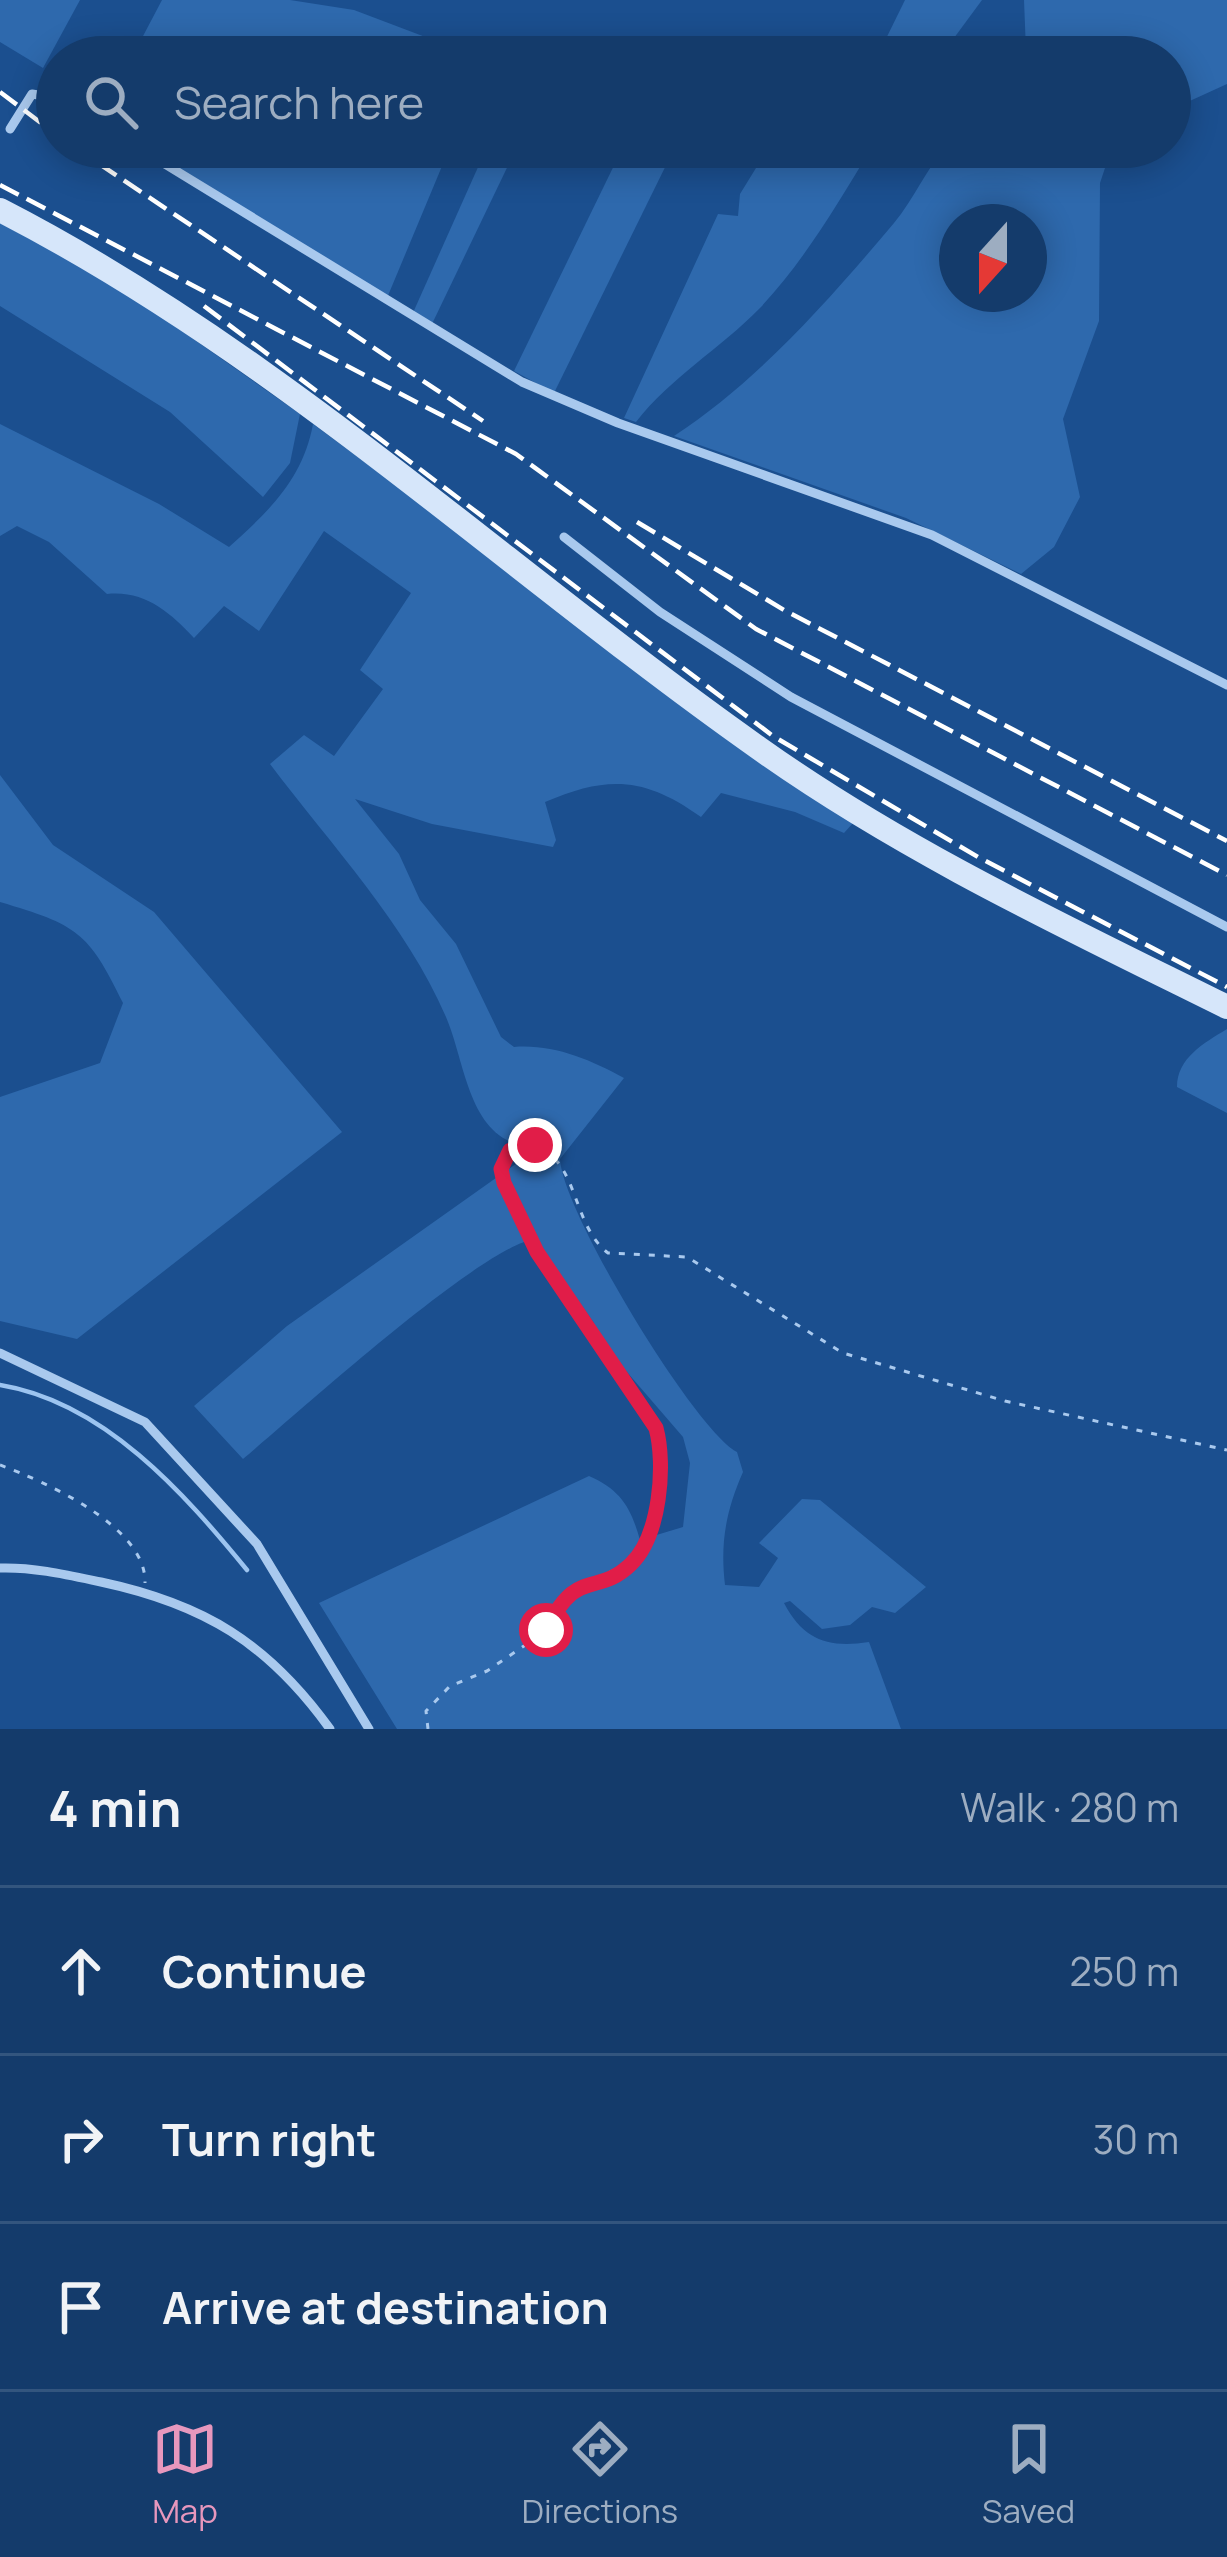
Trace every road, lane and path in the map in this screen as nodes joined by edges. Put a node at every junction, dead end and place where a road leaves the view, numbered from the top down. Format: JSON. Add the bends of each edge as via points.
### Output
{"nodes":[{"id":1,"x":36,"y":95,"type":"edge"},
{"id":2,"x":10,"y":129,"type":"dead end"},
{"id":3,"x":171,"y":168,"type":"edge"},
{"id":4,"x":0,"y":210,"type":"edge"},
{"id":5,"x":564,"y":537,"type":"dead end"},
{"id":6,"x":1227,"y":685,"type":"edge"},
{"id":7,"x":1227,"y":927,"type":"edge"},
{"id":8,"x":1227,"y":1007,"type":"edge"},
{"id":9,"x":0,"y":1353,"type":"edge"},
{"id":10,"x":1227,"y":1450,"type":"edge"},
{"id":11,"x":0,"y":1465,"type":"edge"},
{"id":12,"x":0,"y":1568,"type":"edge"},
{"id":13,"x":145,"y":1591,"type":"junction"},
{"id":14,"x":330,"y":1729,"type":"edge"},
{"id":15,"x":369,"y":1729,"type":"edge"},
{"id":16,"x":428,"y":1729,"type":"edge"}],
"edges":[{"from":1,"to":2,"type":"lane"},
{"from":3,"to":6,"type":"lane","via":[[522,382],[932,536]]},
{"from":4,"to":8,"type":"main road","via":[[160,299],[798,775],[1008,897]]},
{"from":5,"to":7,"type":"lane","via":[[791,698]]},
{"from":9,"to":15,"type":"lane","via":[[145,1422],[257,1544]]},
{"from":10,"to":16,"type":"path","via":[[1005,1401],[843,1353],[687,1257],[608,1253],[582,1221],[566,1170],[525,1144],[510,1150],[504,1183],[537,1252],[656,1428],[661,1478],[653,1525],[632,1563],[572,1588],[537,1637],[450,1686],[426,1711]]},
{"from":11,"to":13,"type":"path","via":[[37,1479],[133,1544]]},
{"from":12,"to":13,"type":"lane"},
{"from":13,"to":14,"type":"lane","via":[[236,1632]]}]}
